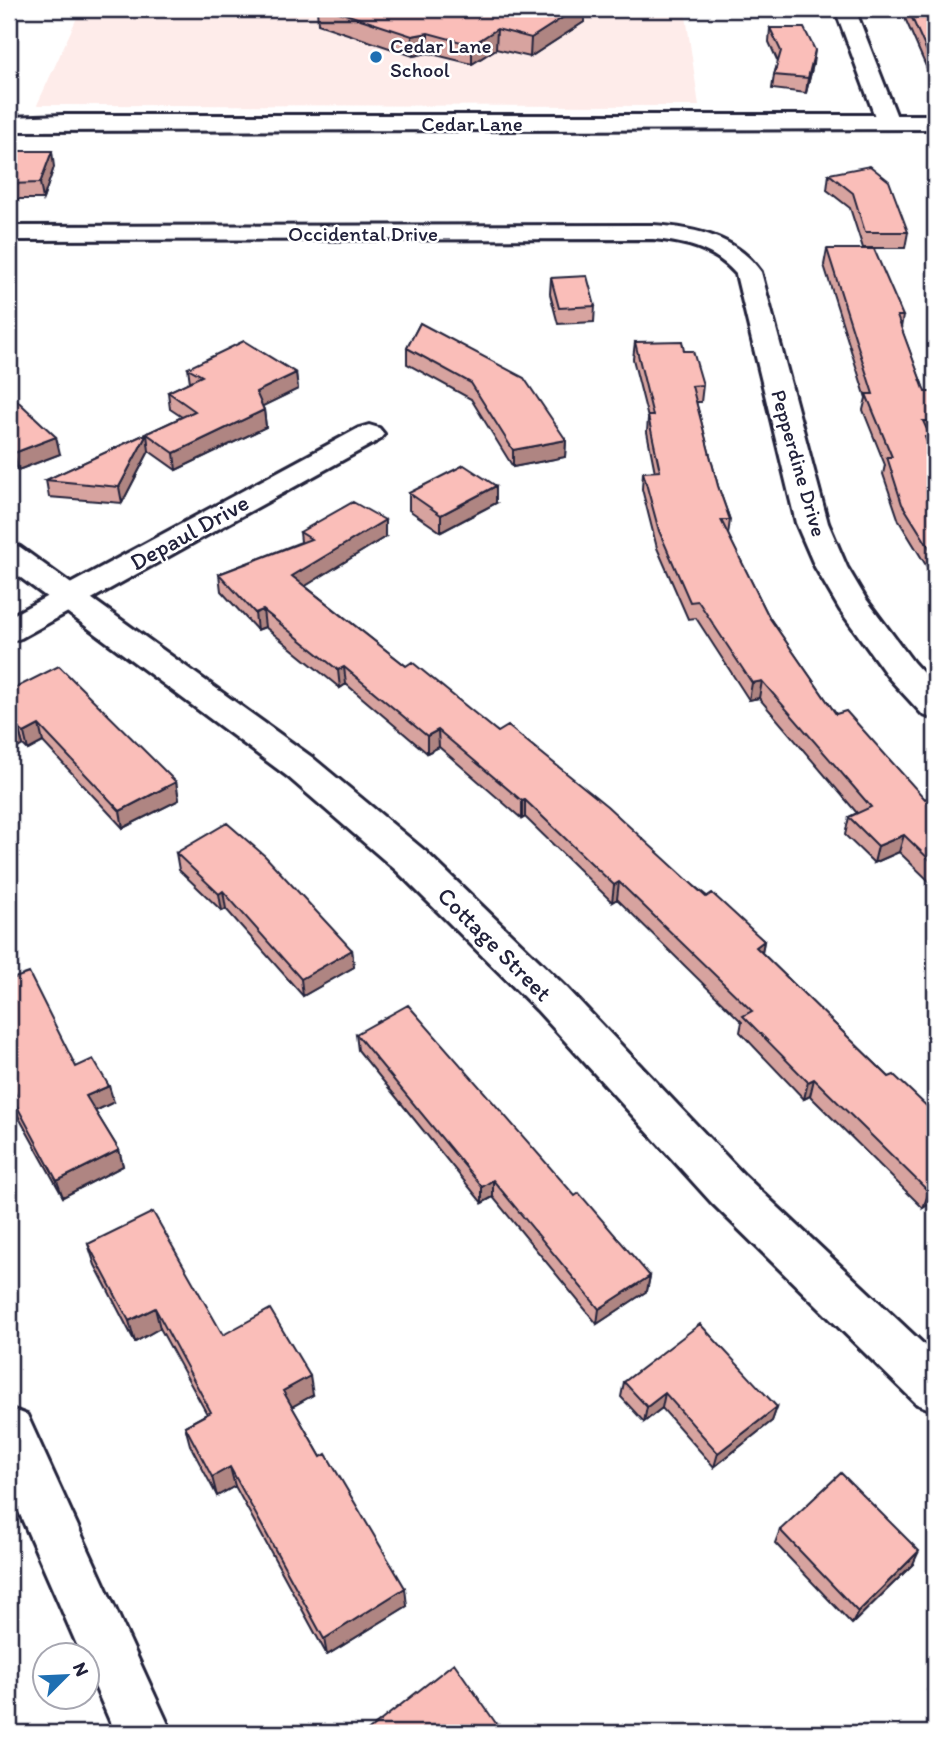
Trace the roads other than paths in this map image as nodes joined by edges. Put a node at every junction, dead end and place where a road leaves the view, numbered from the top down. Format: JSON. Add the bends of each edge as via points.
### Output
{"nodes":[{"id":1,"x":845,"y":9,"type":"edge"},
{"id":2,"x":888,"y":122,"type":"junction"},
{"id":3,"x":935,"y":122,"type":"edge"},
{"id":4,"x":9,"y":124,"type":"edge"},
{"id":5,"x":9,"y":233,"type":"edge"},
{"id":6,"x":715,"y":244,"type":"joint"},
{"id":7,"x":369,"y":434,"type":"dead end"},
{"id":8,"x":9,"y":554,"type":"edge"},
{"id":9,"x":69,"y":598,"type":"junction"},
{"id":10,"x":9,"y":631,"type":"edge"},
{"id":11,"x":935,"y":707,"type":"edge"},
{"id":12,"x":935,"y":1388,"type":"edge"},
{"id":13,"x":9,"y":1432,"type":"edge"},
{"id":14,"x":145,"y":1733,"type":"edge"}],
"edges":[{"from":1,"to":2,"type":"street"},
{"from":2,"to":3,"type":"street","name":"Cedar Lane"},
{"from":2,"to":4,"type":"street","name":"Cedar Lane"},
{"from":5,"to":6,"type":"street","name":"Occidental Drive","via":[[653,232]]},
{"from":6,"to":11,"type":"street","name":"Pepperdine Drive","via":[[737,257],[748,272],[812,523],[831,567],[901,670]]},
{"from":7,"to":9,"type":"street","name":"Depaul Drive"},
{"from":8,"to":9,"type":"street","name":"Cottage Street"},
{"from":9,"to":10,"type":"street","name":"Depaul Drive"},
{"from":9,"to":12,"type":"street","name":"Cottage Street","via":[[300,767],[411,861],[552,999],[728,1189]]},
{"from":13,"to":14,"type":"street"}]}
